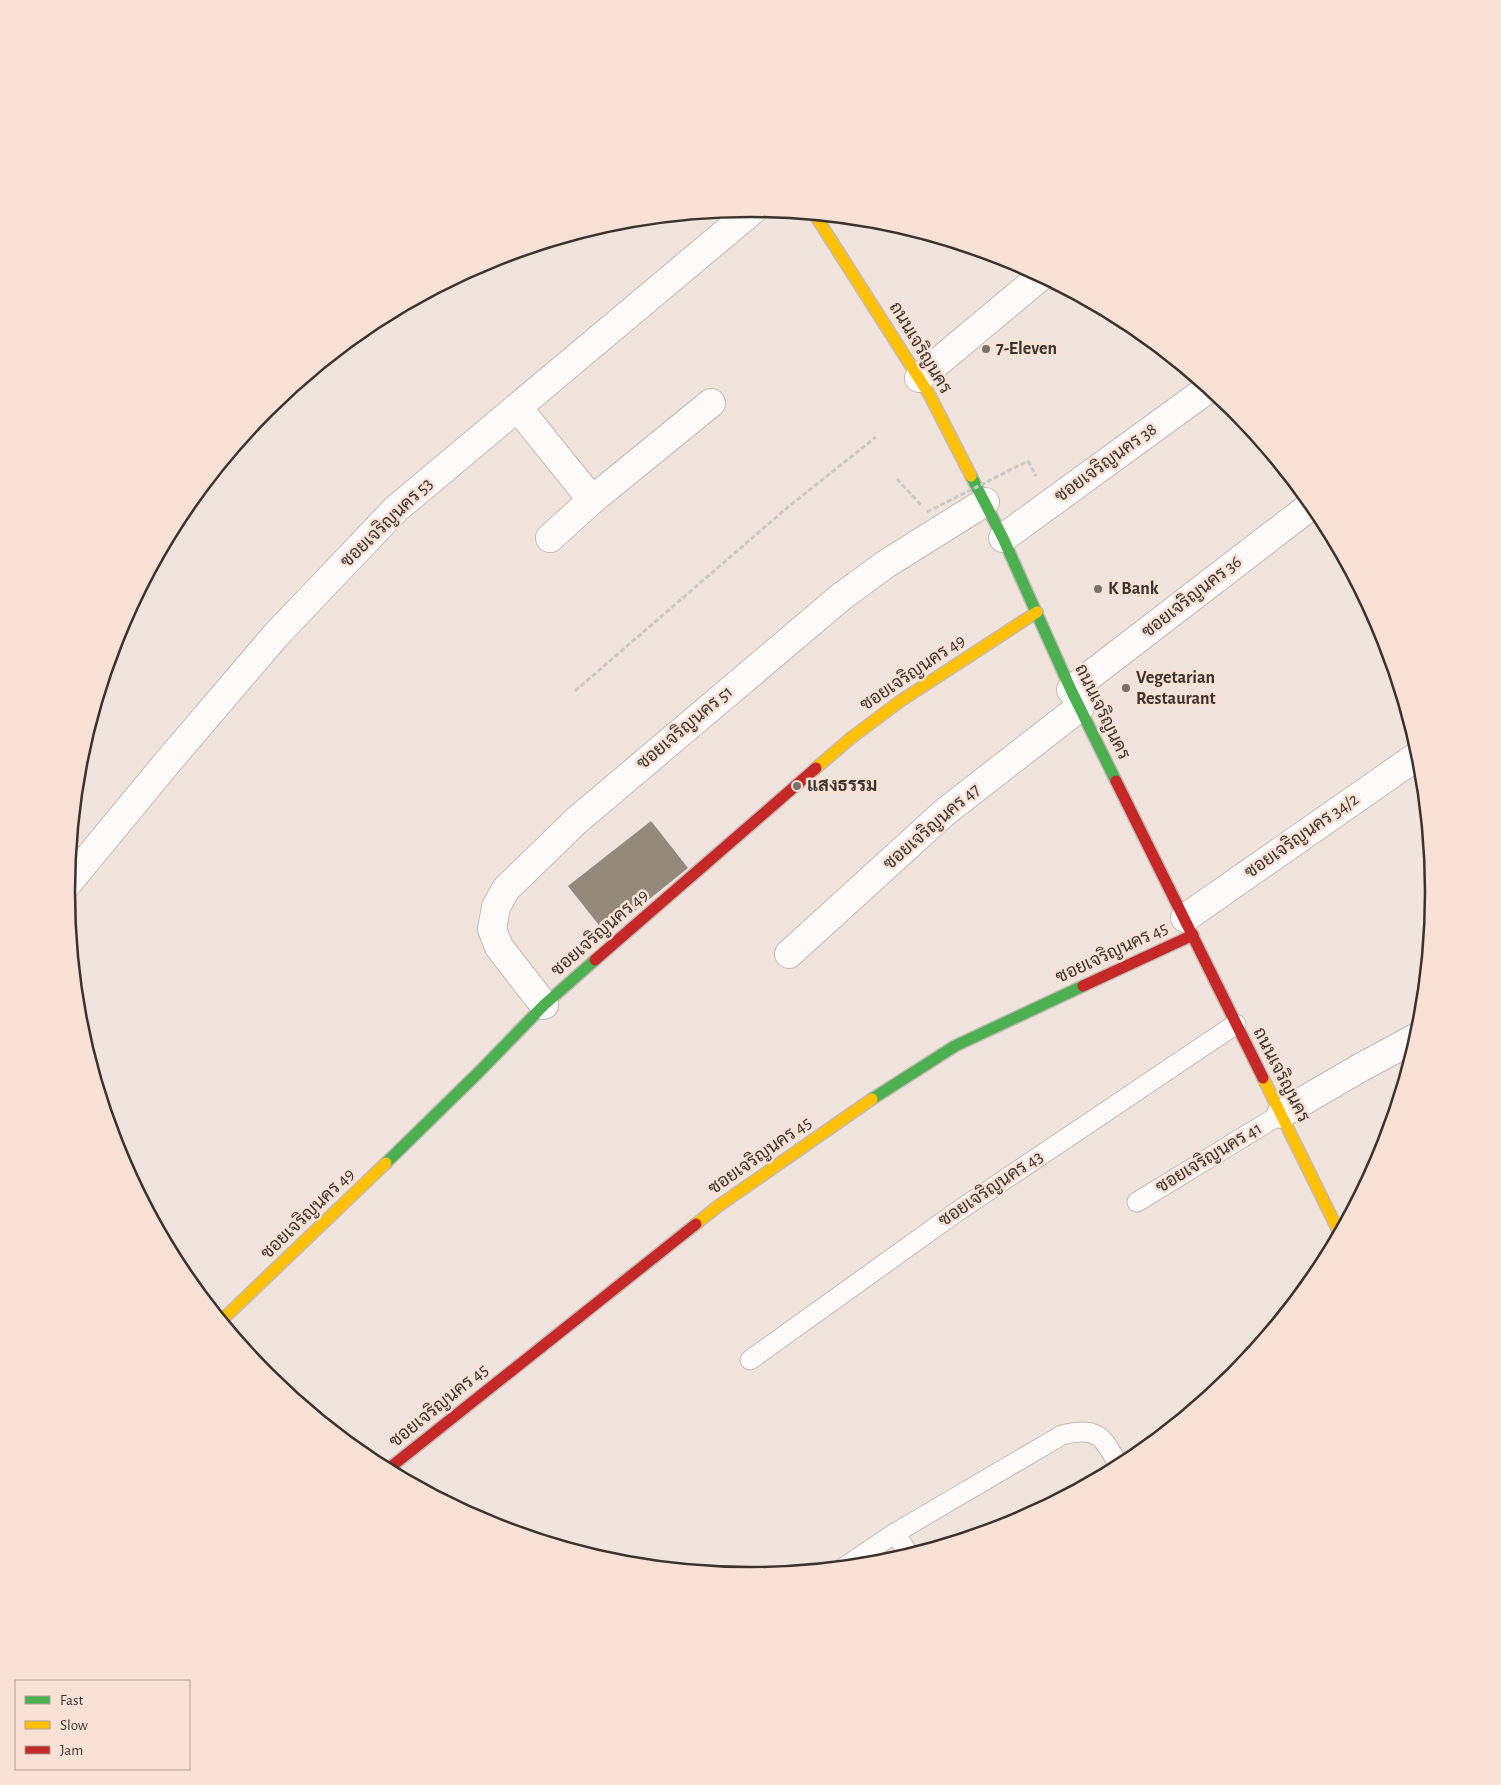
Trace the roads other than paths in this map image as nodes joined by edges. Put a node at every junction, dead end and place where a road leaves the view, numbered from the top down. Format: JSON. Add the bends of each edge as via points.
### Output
{"nodes":[{"id":1,"x":744,"y":217,"type":"edge"},
{"id":2,"x":819,"y":221,"type":"edge"},
{"id":3,"x":1036,"y":281,"type":"edge"},
{"id":4,"x":919,"y":378,"type":"junction"},
{"id":5,"x":1203,"y":392,"type":"edge"},
{"id":6,"x":711,"y":403,"type":"dead end"},
{"id":7,"x":518,"y":408,"type":"junction"},
{"id":8,"x":592,"y":500,"type":"junction"},
{"id":9,"x":985,"y":502,"type":"junction"},
{"id":10,"x":1306,"y":509,"type":"edge"},
{"id":11,"x":550,"y":538,"type":"dead end"},
{"id":12,"x":1003,"y":538,"type":"junction"},
{"id":13,"x":1037,"y":612,"type":"junction"},
{"id":14,"x":1076,"y":699,"type":"junction"},
{"id":15,"x":1413,"y":759,"type":"edge"},
{"id":16,"x":75,"y":874,"type":"edge"},
{"id":17,"x":1189,"y":926,"type":"junction"},
{"id":18,"x":789,"y":954,"type":"dead end"},
{"id":19,"x":544,"y":1005,"type":"junction"},
{"id":20,"x":1236,"y":1024,"type":"junction"},
{"id":21,"x":1409,"y":1041,"type":"edge"},
{"id":22,"x":1281,"y":1114,"type":"junction"},
{"id":23,"x":1137,"y":1202,"type":"dead end"},
{"id":24,"x":1337,"y":1228,"type":"edge"},
{"id":25,"x":225,"y":1316,"type":"edge"},
{"id":26,"x":750,"y":1360,"type":"dead end"},
{"id":27,"x":1116,"y":1460,"type":"edge"},
{"id":28,"x":393,"y":1465,"type":"edge"},
{"id":29,"x":895,"y":1533,"type":"junction"},
{"id":30,"x":906,"y":1549,"type":"edge"},
{"id":31,"x":856,"y":1559,"type":"edge"}],
"edges":[{"from":1,"to":7,"type":"street","name":"ซอยเจริญนคร 53"},
{"from":2,"to":4,"type":"street","name":"ถนนเจริญนคร"},
{"from":3,"to":4,"type":"street"},
{"from":4,"to":9,"type":"street","name":"ถนนเจริญนคร"},
{"from":5,"to":12,"type":"street","name":"ซอยเจริญนคร 38"},
{"from":6,"to":8,"type":"street"},
{"from":7,"to":8,"type":"street"},
{"from":7,"to":16,"type":"street","name":"ซอยเจริญนคร 53","via":[[396,509],[282,628]]},
{"from":8,"to":11,"type":"street"},
{"from":9,"to":12,"type":"street","name":"ถนนเจริญนคร"},
{"from":9,"to":19,"type":"street","name":"ซอยเจริญนคร 51","via":[[886,564],[841,597],[576,821],[506,889],[496,907],[492,929],[499,947]]},
{"from":10,"to":14,"type":"street","name":"ซอยเจริญนคร 36"},
{"from":12,"to":13,"type":"street","name":"ถนนเจริญนคร"},
{"from":13,"to":14,"type":"street","name":"ถนนเจริญนคร"},
{"from":13,"to":19,"type":"street","name":"ซอยเจริญนคร 49","via":[[898,702],[851,738]]},
{"from":14,"to":17,"type":"street","name":"ถนนเจริญนคร"},
{"from":14,"to":18,"type":"street","name":"ซอยเจริญนคร 47","via":[[945,812]]},
{"from":15,"to":17,"type":"street","name":"ซอยเจริญนคร 34/2"},
{"from":17,"to":20,"type":"street","name":"ถนนเจริญนคร"},
{"from":17,"to":28,"type":"street","name":"ซอยเจริญนคร 45","via":[[955,1046],[869,1101],[716,1207]]},
{"from":19,"to":25,"type":"street","name":"ซอยเจริญนคร 49","via":[[396,1153]]},
{"from":20,"to":22,"type":"street","name":"ถนนเจริญนคร"},
{"from":20,"to":26,"type":"lane","name":"ซอยเจริญนคร 43","via":[[958,1211]]},
{"from":21,"to":22,"type":"street"},
{"from":22,"to":23,"type":"lane","name":"ซอยเจริญนคร 41"},
{"from":22,"to":24,"type":"street","name":"ถนนเจริญนคร"},
{"from":27,"to":29,"type":"lane","via":[[1103,1438],[1095,1433],[1080,1431],[1062,1435]]},
{"from":29,"to":30,"type":"lane"},
{"from":29,"to":31,"type":"lane"}]}
